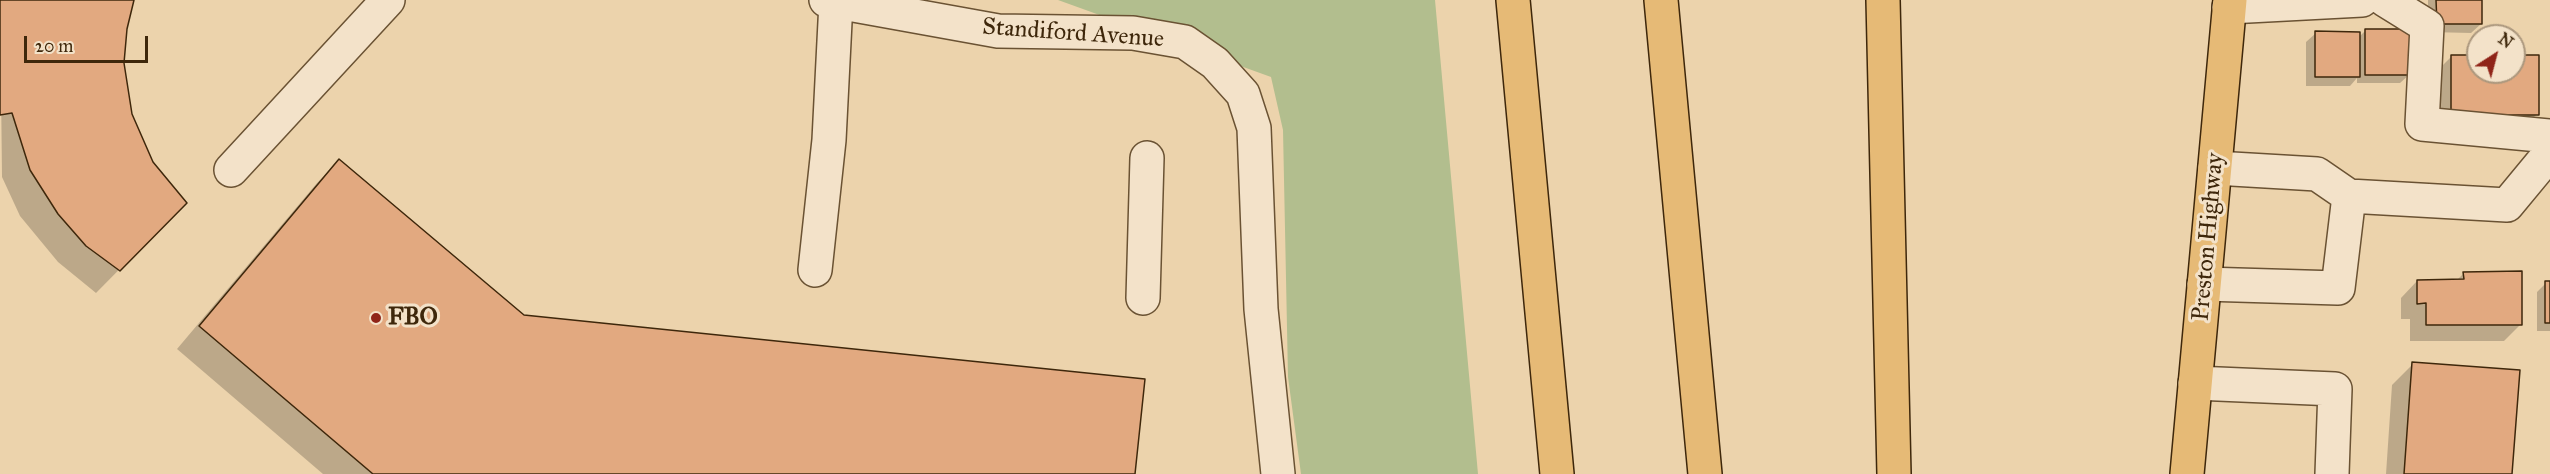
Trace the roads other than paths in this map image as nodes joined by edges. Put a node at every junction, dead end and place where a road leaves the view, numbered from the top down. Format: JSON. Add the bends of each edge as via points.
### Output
{"nodes":[{"id":1,"x":388,"y":0,"type":"edge"},
{"id":2,"x":1513,"y":0,"type":"edge"},
{"id":3,"x":1661,"y":0,"type":"edge"},
{"id":4,"x":1883,"y":0,"type":"edge"},
{"id":5,"x":2362,"y":0,"type":"edge"},
{"id":6,"x":2385,"y":0,"type":"edge"},
{"id":7,"x":831,"y":1,"type":"edge"},
{"id":8,"x":2230,"y":4,"type":"edge"},
{"id":9,"x":2550,"y":136,"type":"edge"},
{"id":10,"x":2550,"y":153,"type":"edge"},
{"id":11,"x":1147,"y":158,"type":"dead end"},
{"id":12,"x":2215,"y":168,"type":"junction"},
{"id":13,"x":231,"y":170,"type":"dead end"},
{"id":14,"x":2349,"y":196,"type":"junction"},
{"id":15,"x":815,"y":270,"type":"dead end"},
{"id":16,"x":2204,"y":284,"type":"junction"},
{"id":17,"x":1143,"y":298,"type":"dead end"},
{"id":18,"x":2195,"y":383,"type":"junction"},
{"id":19,"x":1278,"y":474,"type":"edge"},
{"id":20,"x":1557,"y":474,"type":"edge"},
{"id":21,"x":1705,"y":474,"type":"edge"},
{"id":22,"x":1894,"y":474,"type":"edge"},
{"id":23,"x":2187,"y":474,"type":"edge"},
{"id":24,"x":2332,"y":474,"type":"edge"}],
"edges":[{"from":1,"to":13,"type":"street"},
{"from":2,"to":20,"type":"main road"},
{"from":3,"to":21,"type":"main road"},
{"from":4,"to":22,"type":"main road"},
{"from":5,"to":8,"type":"street"},
{"from":6,"to":9,"type":"street","via":[[2427,26],[2422,124]]},
{"from":7,"to":15,"type":"street","via":[[829,140]]},
{"from":7,"to":19,"type":"street","name":"Standiford Avenue","via":[[998,31],[1133,33],[1185,42],[1215,63],[1244,94],[1254,128],[1261,309]]},
{"from":8,"to":12,"type":"main road","name":"Preston Highway"},
{"from":10,"to":14,"type":"street","via":[[2507,205]]},
{"from":11,"to":17,"type":"street"},
{"from":12,"to":14,"type":"street","via":[[2317,174]]},
{"from":12,"to":16,"type":"main road","name":"Preston Highway"},
{"from":14,"to":16,"type":"street","via":[[2338,288]]},
{"from":16,"to":18,"type":"main road","name":"Preston Highway"},
{"from":18,"to":23,"type":"main road","name":"Preston Highway"},
{"from":18,"to":24,"type":"street","via":[[2335,389]]}]}
